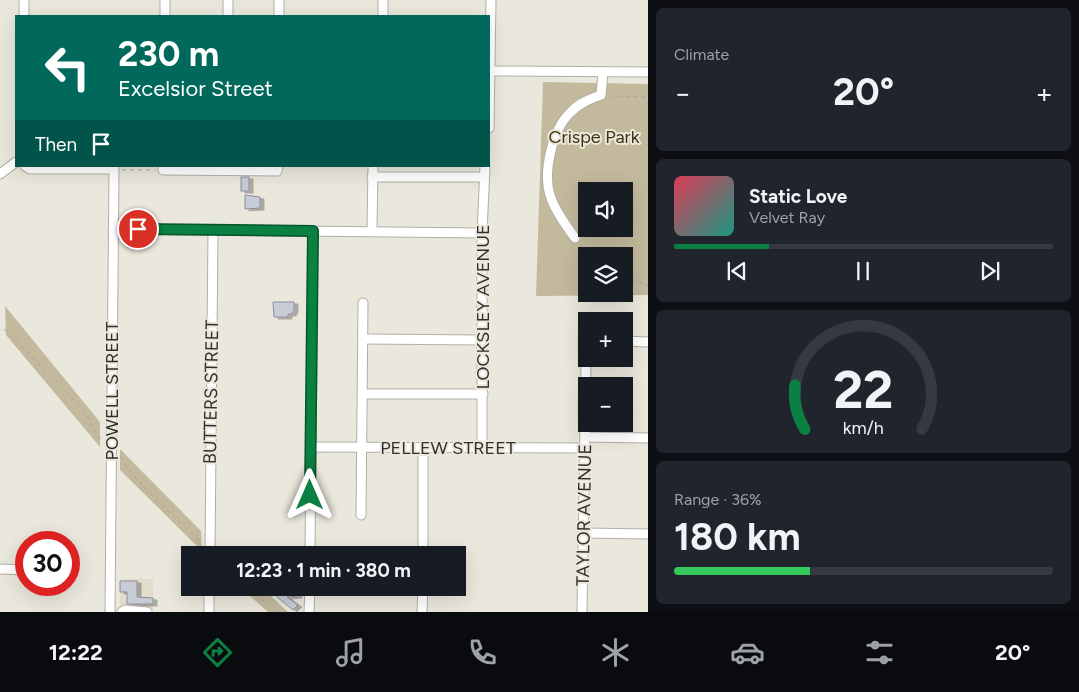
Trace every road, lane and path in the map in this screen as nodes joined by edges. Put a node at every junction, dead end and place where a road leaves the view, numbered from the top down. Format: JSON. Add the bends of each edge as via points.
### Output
{"nodes":[{"id":1,"x":24,"y":0,"type":"edge"},
{"id":2,"x":165,"y":0,"type":"edge"},
{"id":3,"x":228,"y":0,"type":"edge"},
{"id":4,"x":280,"y":0,"type":"edge"},
{"id":5,"x":383,"y":0,"type":"edge"},
{"id":6,"x":492,"y":0,"type":"edge"},
{"id":7,"x":24,"y":15,"type":"edge"},
{"id":8,"x":165,"y":15,"type":"edge"},
{"id":9,"x":228,"y":15,"type":"edge"},
{"id":10,"x":279,"y":15,"type":"edge"},
{"id":11,"x":383,"y":15,"type":"edge"},
{"id":12,"x":490,"y":71,"type":"joint"},
{"id":13,"x":603,"y":72,"type":"junction"},
{"id":14,"x":648,"y":72,"type":"edge"},
{"id":15,"x":601,"y":95,"type":"junction"},
{"id":16,"x":648,"y":97,"type":"edge"},
{"id":17,"x":15,"y":163,"type":"edge"},
{"id":18,"x":27,"y":167,"type":"edge"},
{"id":19,"x":374,"y":167,"type":"edge"},
{"id":20,"x":485,"y":167,"type":"edge"},
{"id":21,"x":93,"y":168,"type":"edge"},
{"id":22,"x":163,"y":168,"type":"edge"},
{"id":23,"x":114,"y":169,"type":"junction"},
{"id":24,"x":278,"y":169,"type":"edge"},
{"id":25,"x":0,"y":174,"type":"edge"},
{"id":26,"x":372,"y":177,"type":"junction"},
{"id":27,"x":484,"y":177,"type":"junction"},
{"id":28,"x":113,"y":228,"type":"junction"},
{"id":29,"x":213,"y":230,"type":"junction"},
{"id":30,"x":313,"y":231,"type":"junction"},
{"id":31,"x":372,"y":231,"type":"junction"},
{"id":32,"x":482,"y":233,"type":"junction"},
{"id":33,"x":575,"y":238,"type":"joint"},
{"id":34,"x":583,"y":247,"type":"edge"},
{"id":35,"x":633,"y":280,"type":"edge"},
{"id":36,"x":648,"y":285,"type":"edge"},
{"id":37,"x":363,"y":303,"type":"dead end"},
{"id":38,"x":4,"y":329,"type":"dead end"},
{"id":39,"x":363,"y":339,"type":"junction"},
{"id":40,"x":483,"y":340,"type":"junction"},
{"id":41,"x":633,"y":341,"type":"edge"},
{"id":42,"x":648,"y":342,"type":"edge"},
{"id":43,"x":586,"y":367,"type":"edge"},
{"id":44,"x":363,"y":394,"type":"junction"},
{"id":45,"x":483,"y":394,"type":"junction"},
{"id":46,"x":585,"y":437,"type":"junction"},
{"id":47,"x":648,"y":438,"type":"edge"},
{"id":48,"x":311,"y":447,"type":"junction"},
{"id":49,"x":362,"y":448,"type":"junction"},
{"id":50,"x":423,"y":448,"type":"junction"},
{"id":51,"x":482,"y":448,"type":"junction"},
{"id":52,"x":584,"y":448,"type":"junction"},
{"id":53,"x":111,"y":450,"type":"junction"},
{"id":54,"x":361,"y":515,"type":"dead end"},
{"id":55,"x":584,"y":533,"type":"junction"},
{"id":56,"x":648,"y":534,"type":"edge"},
{"id":57,"x":202,"y":544,"type":"dead end"},
{"id":58,"x":210,"y":546,"type":"edge"},
{"id":59,"x":310,"y":546,"type":"edge"},
{"id":60,"x":423,"y":546,"type":"edge"},
{"id":61,"x":0,"y":569,"type":"edge"},
{"id":62,"x":15,"y":570,"type":"edge"},
{"id":63,"x":209,"y":596,"type":"edge"},
{"id":64,"x":258,"y":596,"type":"edge"},
{"id":65,"x":310,"y":596,"type":"edge"},
{"id":66,"x":422,"y":596,"type":"edge"},
{"id":67,"x":132,"y":611,"type":"edge"},
{"id":68,"x":110,"y":612,"type":"edge"},
{"id":69,"x":122,"y":612,"type":"edge"},
{"id":70,"x":147,"y":612,"type":"edge"},
{"id":71,"x":209,"y":612,"type":"edge"},
{"id":72,"x":275,"y":612,"type":"edge"},
{"id":73,"x":309,"y":612,"type":"edge"},
{"id":74,"x":422,"y":612,"type":"edge"},
{"id":75,"x":582,"y":612,"type":"edge"}],
"edges":[{"from":1,"to":7,"type":"street"},
{"from":2,"to":8,"type":"street"},
{"from":3,"to":9,"type":"street"},
{"from":4,"to":10,"type":"street"},
{"from":5,"to":11,"type":"street"},
{"from":6,"to":12,"type":"street"},
{"from":12,"to":13,"type":"street"},
{"from":13,"to":14,"type":"street"},
{"from":13,"to":15,"type":"street"},
{"from":15,"to":16,"type":"path"},
{"from":15,"to":33,"type":"street","via":[[570,112],[554,139],[550,158],[547,179],[550,197]]},
{"from":17,"to":25,"type":"street"},
{"from":18,"to":21,"type":"street"},
{"from":19,"to":26,"type":"street"},
{"from":20,"to":27,"type":"street","name":"LOCKSLEY AVENUE"},
{"from":21,"to":23,"type":"street"},
{"from":22,"to":23,"type":"path"},
{"from":22,"to":24,"type":"street"},
{"from":23,"to":28,"type":"street","name":"POWELL STREET"},
{"from":26,"to":27,"type":"street"},
{"from":26,"to":31,"type":"street"},
{"from":27,"to":32,"type":"street","name":"LOCKSLEY AVENUE"},
{"from":28,"to":29,"type":"street"},
{"from":28,"to":53,"type":"street","name":"POWELL STREET"},
{"from":29,"to":30,"type":"street"},
{"from":29,"to":58,"type":"street","name":"BUTTERS STREET"},
{"from":30,"to":31,"type":"street"},
{"from":30,"to":48,"type":"street"},
{"from":31,"to":32,"type":"street"},
{"from":32,"to":40,"type":"street","name":"LOCKSLEY AVENUE"},
{"from":33,"to":34,"type":"path"},
{"from":35,"to":36,"type":"path"},
{"from":37,"to":39,"type":"street"},
{"from":38,"to":53,"type":"path","via":[[76,402]]},
{"from":39,"to":40,"type":"street"},
{"from":39,"to":44,"type":"street"},
{"from":40,"to":45,"type":"street","name":"LOCKSLEY AVENUE"},
{"from":41,"to":42,"type":"street"},
{"from":43,"to":46,"type":"street","name":"TAYLOR AVENUE"},
{"from":44,"to":45,"type":"street"},
{"from":44,"to":49,"type":"street"},
{"from":45,"to":51,"type":"street","name":"LOCKSLEY AVENUE"},
{"from":46,"to":47,"type":"street"},
{"from":46,"to":52,"type":"street","name":"TAYLOR AVENUE"},
{"from":48,"to":49,"type":"street","name":"PELLEW STREET"},
{"from":48,"to":59,"type":"street"},
{"from":49,"to":50,"type":"street","name":"PELLEW STREET"},
{"from":49,"to":54,"type":"street"},
{"from":50,"to":51,"type":"street","name":"PELLEW STREET"},
{"from":50,"to":60,"type":"street"},
{"from":51,"to":52,"type":"street","name":"PELLEW STREET"},
{"from":52,"to":55,"type":"street","name":"TAYLOR AVENUE"},
{"from":53,"to":57,"type":"path"},
{"from":53,"to":68,"type":"street","name":"POWELL STREET"},
{"from":55,"to":56,"type":"street"},
{"from":55,"to":75,"type":"street","name":"TAYLOR AVENUE"},
{"from":61,"to":62,"type":"street"},
{"from":63,"to":71,"type":"street"},
{"from":64,"to":72,"type":"path"},
{"from":65,"to":73,"type":"street"},
{"from":66,"to":74,"type":"street"},
{"from":67,"to":69,"type":"street"},
{"from":67,"to":70,"type":"street"}]}
